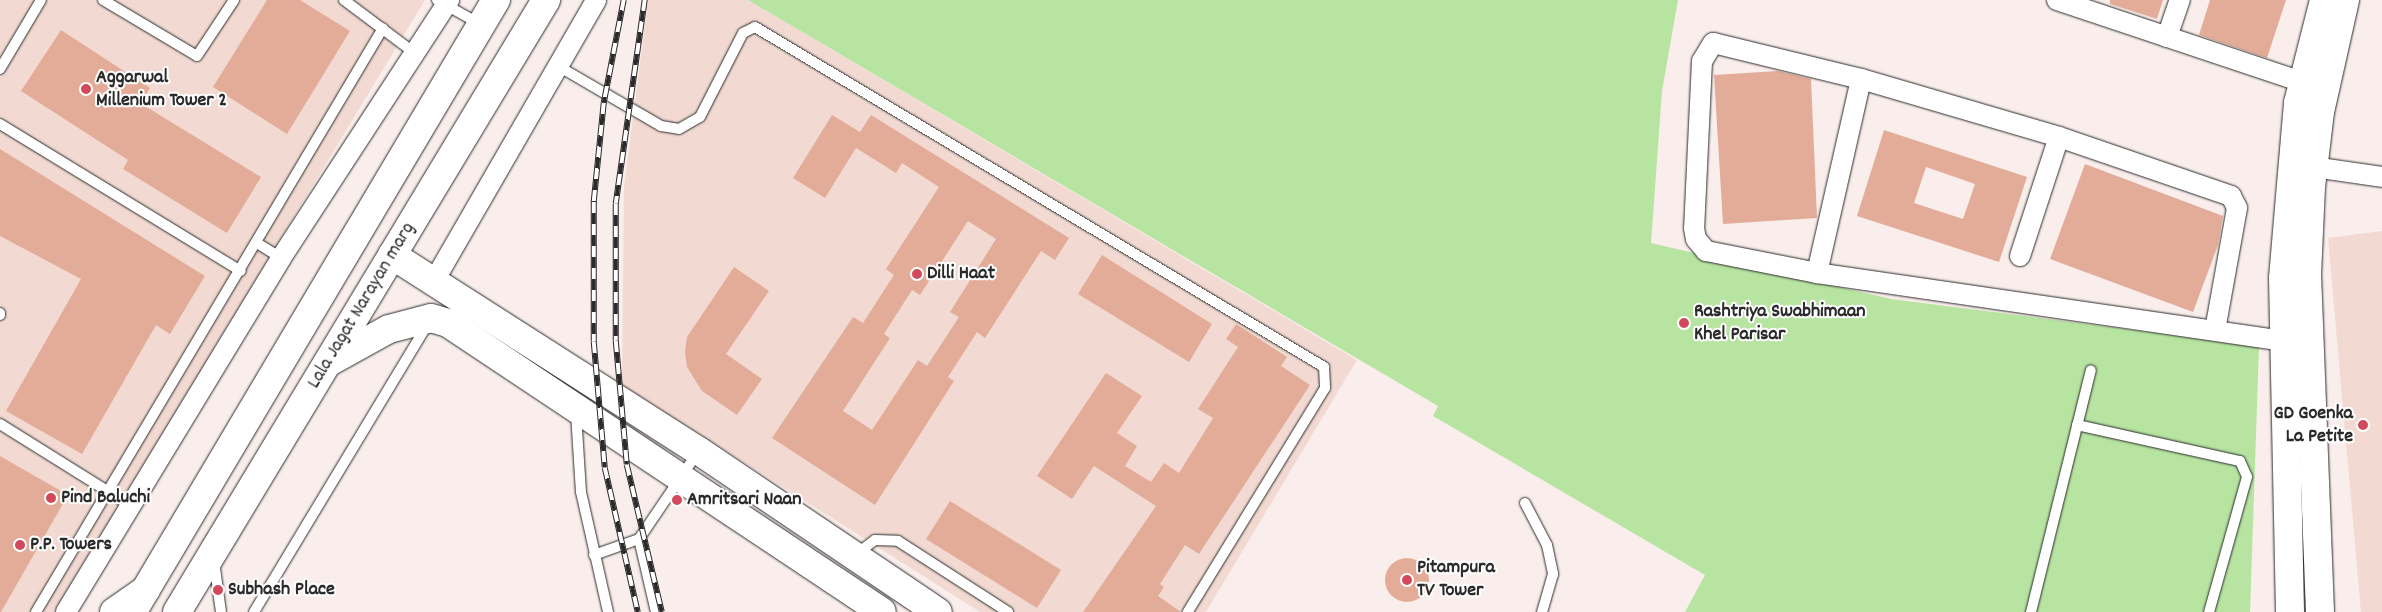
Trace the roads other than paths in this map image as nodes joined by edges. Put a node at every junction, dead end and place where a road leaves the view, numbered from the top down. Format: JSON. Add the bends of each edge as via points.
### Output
{"nodes":[{"id":1,"x":41,"y":0,"type":"edge"},
{"id":2,"x":103,"y":0,"type":"edge"},
{"id":3,"x":234,"y":0,"type":"edge"},
{"id":4,"x":344,"y":0,"type":"edge"},
{"id":5,"x":496,"y":0,"type":"edge"},
{"id":6,"x":546,"y":0,"type":"edge"},
{"id":7,"x":596,"y":0,"type":"edge"},
{"id":8,"x":2057,"y":0,"type":"edge"},
{"id":9,"x":2180,"y":0,"type":"edge"},
{"id":10,"x":2324,"y":0,"type":"edge"},
{"id":11,"x":2345,"y":0,"type":"edge"},
{"id":12,"x":444,"y":2,"type":"edge"},
{"id":13,"x":2081,"y":4,"type":"edge"},
{"id":14,"x":482,"y":25,"type":"junction"},
{"id":15,"x":383,"y":28,"type":"junction"},
{"id":16,"x":2167,"y":37,"type":"junction"},
{"id":17,"x":416,"y":54,"type":"junction"},
{"id":18,"x":558,"y":66,"type":"junction"},
{"id":19,"x":0,"y":69,"type":"edge"},
{"id":20,"x":1861,"y":79,"type":"junction"},
{"id":21,"x":2302,"y":82,"type":"junction"},
{"id":22,"x":0,"y":124,"type":"edge"},
{"id":23,"x":2059,"y":137,"type":"junction"},
{"id":24,"x":2302,"y":166,"type":"junction"},
{"id":25,"x":2382,"y":177,"type":"edge"},
{"id":26,"x":257,"y":244,"type":"junction"},
{"id":27,"x":392,"y":255,"type":"junction"},
{"id":28,"x":2020,"y":256,"type":"dead end"},
{"id":29,"x":281,"y":258,"type":"junction"},
{"id":30,"x":241,"y":271,"type":"junction"},
{"id":31,"x":1816,"y":273,"type":"junction"},
{"id":32,"x":434,"y":281,"type":"junction"},
{"id":33,"x":2296,"y":306,"type":"junction"},
{"id":34,"x":431,"y":318,"type":"junction"},
{"id":35,"x":2215,"y":330,"type":"junction"},
{"id":36,"x":2285,"y":341,"type":"junction"},
{"id":37,"x":330,"y":362,"type":"junction"},
{"id":38,"x":2091,"y":370,"type":"dead end"},
{"id":39,"x":576,"y":410,"type":"junction"},
{"id":40,"x":0,"y":424,"type":"edge"},
{"id":41,"x":2077,"y":425,"type":"junction"},
{"id":42,"x":699,"y":451,"type":"junction"},
{"id":43,"x":681,"y":476,"type":"junction"},
{"id":44,"x":109,"y":493,"type":"junction"},
{"id":45,"x":1525,"y":503,"type":"dead end"},
{"id":46,"x":131,"y":506,"type":"junction"},
{"id":47,"x":639,"y":540,"type":"junction"},
{"id":48,"x":213,"y":553,"type":"junction"},
{"id":49,"x":594,"y":555,"type":"junction"},
{"id":50,"x":854,"y":556,"type":"junction"},
{"id":51,"x":139,"y":601,"type":"edge"},
{"id":52,"x":182,"y":608,"type":"edge"},
{"id":53,"x":36,"y":612,"type":"edge"},
{"id":54,"x":66,"y":612,"type":"edge"},
{"id":55,"x":114,"y":612,"type":"edge"},
{"id":56,"x":221,"y":612,"type":"edge"},
{"id":57,"x":254,"y":612,"type":"edge"},
{"id":58,"x":608,"y":612,"type":"edge"},
{"id":59,"x":656,"y":612,"type":"edge"},
{"id":60,"x":882,"y":612,"type":"edge"},
{"id":61,"x":938,"y":612,"type":"edge"},
{"id":62,"x":1008,"y":612,"type":"edge"},
{"id":63,"x":1188,"y":612,"type":"edge"},
{"id":64,"x":1542,"y":612,"type":"edge"},
{"id":65,"x":2031,"y":612,"type":"edge"},
{"id":66,"x":2209,"y":612,"type":"edge"},
{"id":67,"x":2290,"y":612,"type":"edge"},
{"id":68,"x":2320,"y":612,"type":"edge"}],
"edges":[{"from":1,"to":19,"type":"lane"},
{"from":2,"to":3,"type":"lane","via":[[197,56]]},
{"from":4,"to":15,"type":"lane"},
{"from":5,"to":14,"type":"street","name":"Lala Jagat Narayan marg"},
{"from":6,"to":27,"type":"street","name":"Lala Jagat Narayan marg"},
{"from":7,"to":18,"type":"street"},
{"from":8,"to":13,"type":"street"},
{"from":9,"to":16,"type":"street"},
{"from":10,"to":21,"type":"street"},
{"from":11,"to":24,"type":"street","via":[[2322,102]]},
{"from":12,"to":14,"type":"lane"},
{"from":12,"to":17,"type":"street"},
{"from":13,"to":16,"type":"street"},
{"from":14,"to":51,"type":"street","name":"Lala Jagat Narayan marg"},
{"from":15,"to":17,"type":"lane"},
{"from":15,"to":26,"type":"lane"},
{"from":16,"to":21,"type":"street"},
{"from":17,"to":29,"type":"street"},
{"from":18,"to":32,"type":"street"},
{"from":18,"to":63,"type":"lane","via":[[661,126],[679,129],[700,117],[743,33],[755,27],[1324,366],[1325,388]]},
{"from":20,"to":23,"type":"street"},
{"from":20,"to":31,"type":"street"},
{"from":20,"to":31,"type":"street","via":[[1720,42],[1713,44],[1702,61],[1696,239],[1706,251]]},
{"from":21,"to":24,"type":"street"},
{"from":22,"to":30,"type":"lane"},
{"from":23,"to":28,"type":"street"},
{"from":23,"to":35,"type":"street","via":[[2231,196],[2237,208]]},
{"from":24,"to":25,"type":"street"},
{"from":24,"to":33,"type":"street"},
{"from":26,"to":29,"type":"lane"},
{"from":26,"to":30,"type":"lane"},
{"from":27,"to":32,"type":"street"},
{"from":27,"to":37,"type":"street","name":"Lala Jagat Narayan marg"},
{"from":29,"to":46,"type":"street"},
{"from":30,"to":44,"type":"lane"},
{"from":31,"to":35,"type":"street"},
{"from":32,"to":42,"type":"street"},
{"from":33,"to":36,"type":"street"},
{"from":33,"to":68,"type":"street"},
{"from":34,"to":37,"type":"street","via":[[389,329]]},
{"from":34,"to":39,"type":"street","via":[[448,323]]},
{"from":34,"to":57,"type":"lane"},
{"from":35,"to":36,"type":"street"},
{"from":36,"to":67,"type":"street"},
{"from":37,"to":48,"type":"street","name":"Lala Jagat Narayan marg"},
{"from":38,"to":41,"type":"lane"},
{"from":39,"to":43,"type":"street"},
{"from":39,"to":49,"type":"lane","via":[[582,492]]},
{"from":40,"to":44,"type":"lane"},
{"from":41,"to":65,"type":"lane"},
{"from":41,"to":66,"type":"lane","via":[[2240,461],[2247,477]]},
{"from":42,"to":43,"type":"lane"},
{"from":42,"to":50,"type":"street"},
{"from":43,"to":47,"type":"lane"},
{"from":43,"to":60,"type":"street"},
{"from":44,"to":46,"type":"lane"},
{"from":44,"to":53,"type":"lane"},
{"from":45,"to":64,"type":"lane","via":[[1547,545],[1553,574]]},
{"from":46,"to":54,"type":"street"},
{"from":47,"to":49,"type":"lane"},
{"from":47,"to":59,"type":"lane"},
{"from":48,"to":52,"type":"street","name":"Lala Jagat Narayan marg"},
{"from":48,"to":56,"type":"lane"},
{"from":49,"to":58,"type":"lane"},
{"from":50,"to":61,"type":"street"},
{"from":50,"to":62,"type":"lane","via":[[875,540],[898,541]]},
{"from":51,"to":55,"type":"street"}]}
